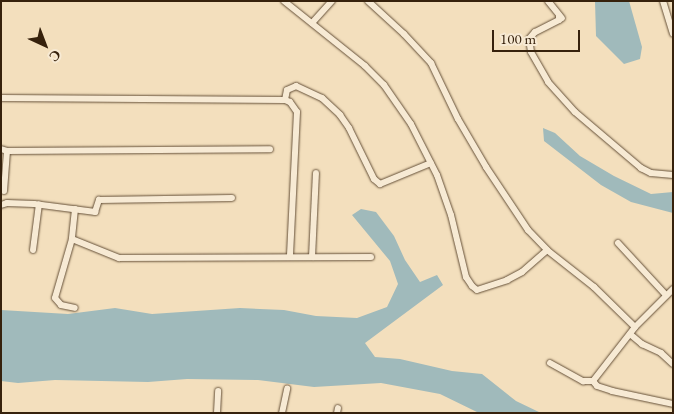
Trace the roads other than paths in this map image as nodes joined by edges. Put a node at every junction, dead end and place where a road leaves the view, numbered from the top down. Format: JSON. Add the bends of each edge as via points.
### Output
{"nodes":[{"id":1,"x":284,"y":1,"type":"edge"},
{"id":2,"x":332,"y":1,"type":"edge"},
{"id":3,"x":368,"y":1,"type":"edge"},
{"id":4,"x":548,"y":1,"type":"edge"},
{"id":5,"x":663,"y":1,"type":"edge"},
{"id":6,"x":312,"y":23,"type":"junction"},
{"id":7,"x":673,"y":34,"type":"edge"},
{"id":8,"x":1,"y":98,"type":"edge"},
{"id":9,"x":285,"y":100,"type":"junction"},
{"id":10,"x":270,"y":149,"type":"dead end"},
{"id":11,"x":4,"y":150,"type":"edge"},
{"id":12,"x":431,"y":163,"type":"junction"},
{"id":13,"x":316,"y":173,"type":"dead end"},
{"id":14,"x":673,"y":175,"type":"edge"},
{"id":15,"x":3,"y":191,"type":"edge"},
{"id":16,"x":232,"y":198,"type":"dead end"},
{"id":17,"x":4,"y":204,"type":"edge"},
{"id":18,"x":39,"y":204,"type":"junction"},
{"id":19,"x":75,"y":209,"type":"junction"},
{"id":20,"x":72,"y":239,"type":"junction"},
{"id":21,"x":618,"y":244,"type":"dead end"},
{"id":22,"x":33,"y":250,"type":"dead end"},
{"id":23,"x":547,"y":250,"type":"junction"},
{"id":24,"x":290,"y":257,"type":"junction"},
{"id":25,"x":312,"y":257,"type":"junction"},
{"id":26,"x":371,"y":257,"type":"dead end"},
{"id":27,"x":673,"y":289,"type":"edge"},
{"id":28,"x":666,"y":295,"type":"junction"},
{"id":29,"x":75,"y":308,"type":"dead end"},
{"id":30,"x":635,"y":327,"type":"junction"},
{"id":31,"x":630,"y":334,"type":"junction"},
{"id":32,"x":550,"y":363,"type":"dead end"},
{"id":33,"x":673,"y":364,"type":"edge"},
{"id":34,"x":593,"y":382,"type":"junction"},
{"id":35,"x":287,"y":389,"type":"dead end"},
{"id":36,"x":218,"y":391,"type":"dead end"},
{"id":37,"x":673,"y":404,"type":"edge"},
{"id":38,"x":217,"y":413,"type":"edge"},
{"id":39,"x":282,"y":413,"type":"edge"}],
"edges":[{"from":1,"to":6,"type":"street"},
{"from":2,"to":6,"type":"street"},
{"from":3,"to":23,"type":"street","via":[[431,63],[458,119],[500,190],[528,230]]},
{"from":4,"to":14,"type":"street","via":[[560,20],[535,32],[529,39],[531,52],[548,82],[575,112],[641,168],[651,173]]},
{"from":5,"to":7,"type":"street"},
{"from":6,"to":12,"type":"street","via":[[384,85],[411,124]]},
{"from":8,"to":9,"type":"street"},
{"from":9,"to":12,"type":"street","via":[[287,90],[296,86],[322,98],[340,114],[374,179],[380,184]]},
{"from":9,"to":24,"type":"street","via":[[297,112]]},
{"from":10,"to":11,"type":"street"},
{"from":11,"to":15,"type":"street"},
{"from":12,"to":23,"type":"street","via":[[451,215],[466,277],[477,290],[522,272]]},
{"from":13,"to":25,"type":"street"},
{"from":15,"to":17,"type":"street"},
{"from":16,"to":19,"type":"street","via":[[99,200],[95,212]]},
{"from":17,"to":18,"type":"street"},
{"from":18,"to":19,"type":"street"},
{"from":18,"to":22,"type":"street"},
{"from":19,"to":20,"type":"street"},
{"from":20,"to":24,"type":"street","via":[[119,258]]},
{"from":20,"to":29,"type":"street","via":[[55,298],[61,305]]},
{"from":21,"to":28,"type":"street"},
{"from":23,"to":30,"type":"street","via":[[594,287]]},
{"from":24,"to":25,"type":"street"},
{"from":25,"to":26,"type":"street"},
{"from":27,"to":28,"type":"street"},
{"from":28,"to":30,"type":"street"},
{"from":30,"to":31,"type":"street"},
{"from":31,"to":33,"type":"street"},
{"from":31,"to":34,"type":"street"},
{"from":32,"to":34,"type":"street","via":[[583,381]]},
{"from":34,"to":37,"type":"street","via":[[612,391]]},
{"from":35,"to":39,"type":"street"},
{"from":36,"to":38,"type":"street"}]}
